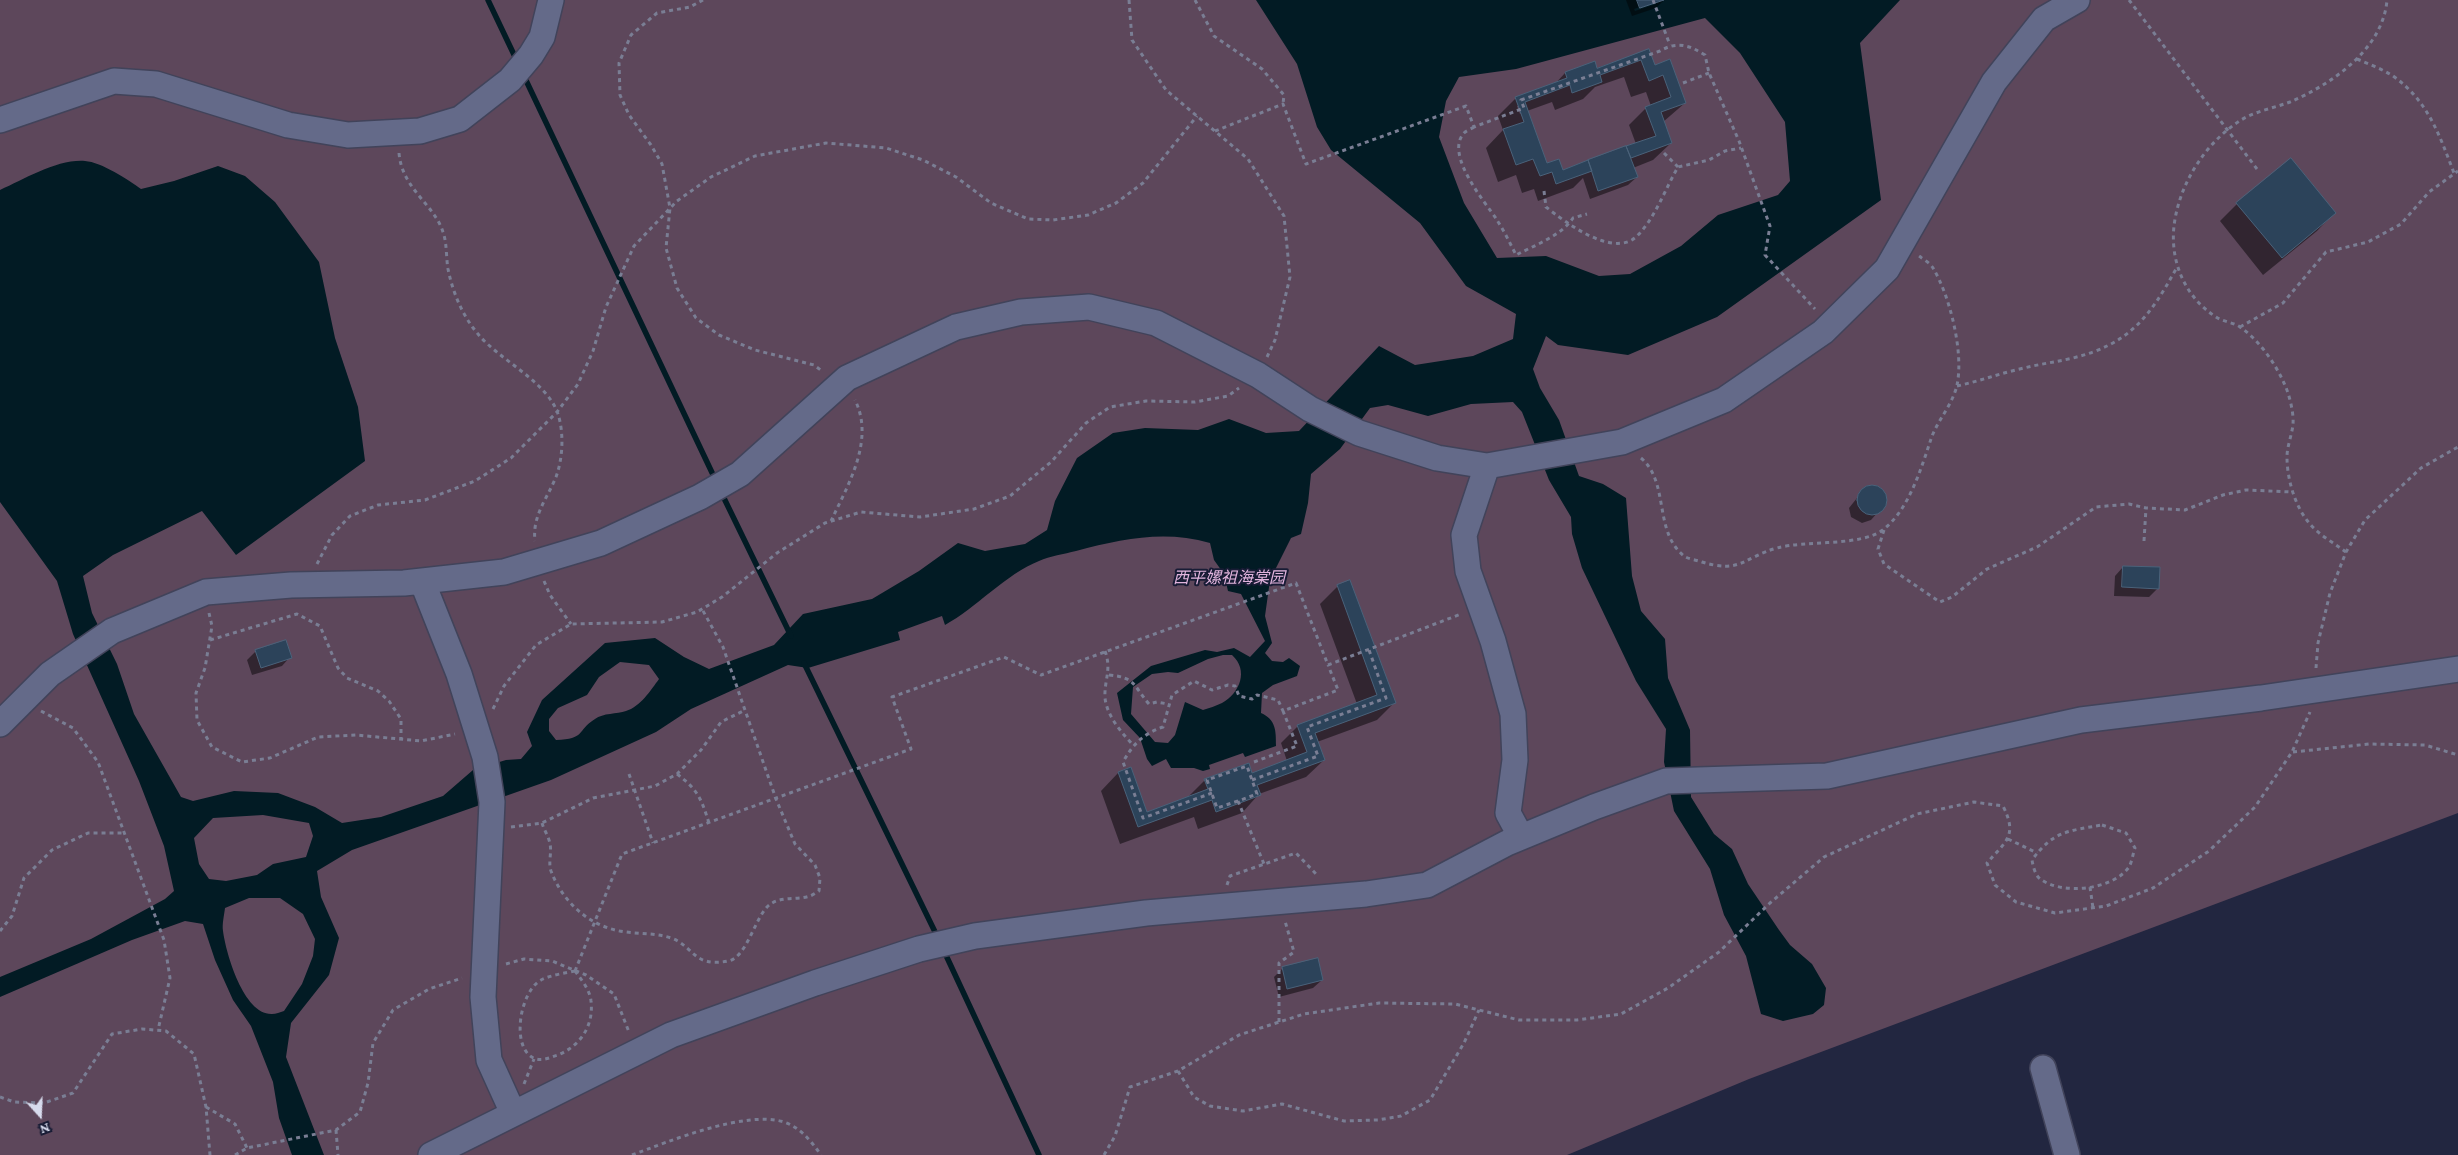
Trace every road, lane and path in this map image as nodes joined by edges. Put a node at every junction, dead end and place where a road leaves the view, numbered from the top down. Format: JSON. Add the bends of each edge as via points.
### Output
{"nodes":[{"id":1,"x":552,"y":0,"type":"edge"},
{"id":2,"x":703,"y":0,"type":"edge"},
{"id":3,"x":1129,"y":0,"type":"edge"},
{"id":4,"x":1195,"y":0,"type":"edge"},
{"id":5,"x":2077,"y":0,"type":"edge"},
{"id":6,"x":2129,"y":0,"type":"edge"},
{"id":7,"x":2387,"y":0,"type":"edge"},
{"id":8,"x":1654,"y":1,"type":"edge"},
{"id":9,"x":1670,"y":45,"type":"junction"},
{"id":10,"x":2357,"y":59,"type":"junction"},
{"id":11,"x":1709,"y":73,"type":"junction"},
{"id":12,"x":1683,"y":83,"type":"dead end"},
{"id":13,"x":1283,"y":104,"type":"junction"},
{"id":14,"x":1197,"y":116,"type":"junction"},
{"id":15,"x":0,"y":120,"type":"edge"},
{"id":16,"x":1474,"y":127,"type":"junction"},
{"id":17,"x":1214,"y":131,"type":"junction"},
{"id":18,"x":2228,"y":131,"type":"junction"},
{"id":19,"x":398,"y":132,"type":"junction"},
{"id":20,"x":1741,"y":148,"type":"junction"},
{"id":21,"x":1664,"y":153,"type":"dead end"},
{"id":22,"x":1678,"y":167,"type":"junction"},
{"id":23,"x":2257,"y":169,"type":"dead end"},
{"id":24,"x":2456,"y":172,"type":"edge"},
{"id":25,"x":1544,"y":191,"type":"dead end"},
{"id":26,"x":670,"y":208,"type":"junction"},
{"id":27,"x":1587,"y":214,"type":"dead end"},
{"id":28,"x":1569,"y":224,"type":"junction"},
{"id":29,"x":1903,"y":242,"type":"junction"},
{"id":30,"x":2176,"y":269,"type":"junction"},
{"id":31,"x":1830,"y":325,"type":"junction"},
{"id":32,"x":2240,"y":327,"type":"junction"},
{"id":33,"x":1258,"y":375,"type":"junction"},
{"id":34,"x":840,"y":383,"type":"junction"},
{"id":35,"x":1957,"y":386,"type":"junction"},
{"id":36,"x":557,"y":412,"type":"junction"},
{"id":37,"x":1622,"y":442,"type":"junction"},
{"id":38,"x":2458,"y":447,"type":"edge"},
{"id":39,"x":1487,"y":466,"type":"junction"},
{"id":40,"x":2293,"y":492,"type":"junction"},
{"id":41,"x":2146,"y":508,"type":"junction"},
{"id":42,"x":831,"y":521,"type":"junction"},
{"id":43,"x":1884,"y":529,"type":"junction"},
{"id":44,"x":2144,"y":540,"type":"dead end"},
{"id":45,"x":2346,"y":552,"type":"junction"},
{"id":46,"x":536,"y":562,"type":"junction"},
{"id":47,"x":422,"y":581,"type":"junction"},
{"id":48,"x":307,"y":585,"type":"junction"},
{"id":49,"x":206,"y":592,"type":"junction"},
{"id":50,"x":1480,"y":606,"type":"junction"},
{"id":51,"x":702,"y":609,"type":"junction"},
{"id":52,"x":571,"y":624,"type":"junction"},
{"id":53,"x":210,"y":640,"type":"junction"},
{"id":54,"x":1369,"y":650,"type":"junction"},
{"id":55,"x":1105,"y":651,"type":"junction"},
{"id":56,"x":1328,"y":665,"type":"junction"},
{"id":57,"x":2458,"y":669,"type":"edge"},
{"id":58,"x":1109,"y":675,"type":"junction"},
{"id":59,"x":2315,"y":690,"type":"junction"},
{"id":60,"x":23,"y":702,"type":"junction"},
{"id":61,"x":1168,"y":704,"type":"junction"},
{"id":62,"x":745,"y":710,"type":"junction"},
{"id":63,"x":1283,"y":711,"type":"junction"},
{"id":64,"x":0,"y":724,"type":"edge"},
{"id":65,"x":476,"y":730,"type":"junction"},
{"id":66,"x":401,"y":739,"type":"junction"},
{"id":67,"x":1133,"y":745,"type":"junction"},
{"id":68,"x":2292,"y":752,"type":"junction"},
{"id":69,"x":2458,"y":755,"type":"edge"},
{"id":70,"x":1254,"y":762,"type":"dead end"},
{"id":71,"x":629,"y":774,"type":"dead end"},
{"id":72,"x":677,"y":774,"type":"junction"},
{"id":73,"x":1252,"y":780,"type":"junction"},
{"id":74,"x":635,"y":791,"type":"junction"},
{"id":75,"x":1212,"y":793,"type":"junction"},
{"id":76,"x":776,"y":798,"type":"junction"},
{"id":77,"x":1238,"y":801,"type":"junction"},
{"id":78,"x":542,"y":823,"type":"junction"},
{"id":79,"x":709,"y":823,"type":"junction"},
{"id":80,"x":491,"y":828,"type":"junction"},
{"id":81,"x":124,"y":833,"type":"junction"},
{"id":82,"x":1521,"y":838,"type":"junction"},
{"id":83,"x":2008,"y":839,"type":"junction"},
{"id":84,"x":653,"y":843,"type":"junction"},
{"id":85,"x":2037,"y":853,"type":"junction"},
{"id":86,"x":1264,"y":864,"type":"junction"},
{"id":87,"x":2090,"y":887,"type":"junction"},
{"id":88,"x":1336,"y":897,"type":"junction"},
{"id":89,"x":1279,"y":902,"type":"junction"},
{"id":90,"x":1218,"y":907,"type":"junction"},
{"id":91,"x":2093,"y":908,"type":"junction"},
{"id":92,"x":595,"y":923,"type":"junction"},
{"id":93,"x":0,"y":930,"type":"edge"},
{"id":94,"x":484,"y":971,"type":"junction"},
{"id":95,"x":575,"y":971,"type":"junction"},
{"id":96,"x":1480,"y":1010,"type":"junction"},
{"id":97,"x":1279,"y":1022,"type":"junction"},
{"id":98,"x":158,"y":1030,"type":"junction"},
{"id":99,"x":636,"y":1052,"type":"junction"},
{"id":100,"x":2043,"y":1068,"type":"dead end"},
{"id":101,"x":1178,"y":1071,"type":"junction"},
{"id":102,"x":0,"y":1097,"type":"edge"},
{"id":103,"x":206,"y":1107,"type":"junction"},
{"id":104,"x":513,"y":1113,"type":"junction"},
{"id":105,"x":336,"y":1130,"type":"junction"},
{"id":106,"x":246,"y":1148,"type":"junction"},
{"id":107,"x":210,"y":1155,"type":"edge"},
{"id":108,"x":235,"y":1155,"type":"edge"},
{"id":109,"x":338,"y":1155,"type":"edge"},
{"id":110,"x":431,"y":1155,"type":"edge"},
{"id":111,"x":632,"y":1155,"type":"edge"},
{"id":112,"x":821,"y":1155,"type":"edge"},
{"id":113,"x":1104,"y":1155,"type":"edge"},
{"id":114,"x":2067,"y":1155,"type":"edge"}],
"edges":[{"from":1,"to":19,"type":"street","via":[[542,36],[510,80],[460,119],[420,132]]},
{"from":2,"to":26,"type":"path","via":[[690,7],[657,13],[631,36],[619,62],[620,95],[629,115],[662,164]]},
{"from":3,"to":14,"type":"path","via":[[1132,40],[1166,90]]},
{"from":4,"to":13,"type":"path","via":[[1214,36],[1262,69],[1284,95]]},
{"from":5,"to":29,"type":"street","via":[[2044,19],[1994,82]]},
{"from":6,"to":18,"type":"path"},
{"from":7,"to":10,"type":"path","via":[[2386,11],[2374,38]]},
{"from":8,"to":9,"type":"path"},
{"from":9,"to":11,"type":"path","via":[[1692,47],[1705,55]]},
{"from":9,"to":16,"type":"path","via":[[1521,100],[1524,108]]},
{"from":10,"to":18,"type":"path","via":[[2319,87],[2240,121]]},
{"from":10,"to":24,"type":"path","via":[[2391,75],[2417,96]]},
{"from":11,"to":12,"type":"path"},
{"from":11,"to":20,"type":"path"},
{"from":13,"to":16,"type":"path","via":[[1306,164],[1466,106]]},
{"from":13,"to":17,"type":"path"},
{"from":14,"to":17,"type":"path"},
{"from":14,"to":26,"type":"path","via":[[1143,183],[1116,203],[1088,215],[1053,220],[1028,219],[991,204],[956,177],[923,160],[886,148],[826,143],[755,156],[711,177]]},
{"from":15,"to":19,"type":"street","via":[[114,81],[156,84],[288,125],[348,135]]},
{"from":16,"to":28,"type":"path","via":[[1464,134],[1460,142],[1462,163],[1474,189],[1497,220],[1516,255]]},
{"from":17,"to":33,"type":"path","via":[[1248,160],[1284,216],[1290,277],[1275,340]]},
{"from":18,"to":23,"type":"path"},
{"from":18,"to":30,"type":"path","via":[[2206,151],[2183,187],[2174,226]]},
{"from":19,"to":36,"type":"path","via":[[399,156],[407,181],[443,231],[456,302],[477,334],[498,356],[528,377],[548,397]]},
{"from":20,"to":22,"type":"path"},
{"from":20,"to":31,"type":"path","via":[[1770,226],[1765,255]]},
{"from":21,"to":22,"type":"path"},
{"from":22,"to":28,"type":"path","via":[[1649,219],[1634,238],[1614,244],[1591,238]]},
{"from":24,"to":32,"type":"path","via":[[2429,192],[2400,224],[2368,242],[2326,252],[2283,302]]},
{"from":25,"to":28,"type":"path","via":[[1546,208]]},
{"from":26,"to":34,"type":"path","via":[[666,248],[677,288],[696,318],[719,335],[755,350],[814,365]]},
{"from":26,"to":36,"type":"path","via":[[634,246],[578,384]]},
{"from":27,"to":28,"type":"path","via":[[1573,218]]},
{"from":29,"to":31,"type":"street","via":[[1887,269]]},
{"from":29,"to":35,"type":"path","via":[[1932,266],[1948,299],[1958,365]]},
{"from":30,"to":32,"type":"path","via":[[2191,294],[2203,306],[2216,317]]},
{"from":30,"to":35,"type":"path","via":[[2159,300],[2130,333],[2098,351]]},
{"from":31,"to":37,"type":"street","via":[[1724,400]]},
{"from":32,"to":40,"type":"path","via":[[2269,356],[2285,385],[2294,421],[2287,457]]},
{"from":33,"to":34,"type":"street","via":[[1156,323],[1089,307],[1022,312],[956,327]]},
{"from":33,"to":39,"type":"street","via":[[1310,409],[1359,433],[1437,458]]},
{"from":33,"to":42,"type":"path","via":[[1228,396],[1195,402],[1146,400],[1110,407],[1086,422],[1051,462],[1010,496],[974,509],[920,517],[861,512]]},
{"from":34,"to":42,"type":"path","via":[[856,401],[862,427],[858,458]]},
{"from":34,"to":46,"type":"street","via":[[740,474],[700,497],[602,543]]},
{"from":35,"to":43,"type":"path","via":[[1933,433],[1910,497]]},
{"from":36,"to":46,"type":"path","via":[[563,439],[556,477],[540,509],[534,531]]},
{"from":36,"to":48,"type":"path","via":[[511,458],[475,481],[425,500],[378,506],[350,516],[332,536]]},
{"from":37,"to":39,"type":"street"},
{"from":37,"to":43,"type":"path","via":[[1648,464],[1656,479],[1669,538],[1684,556],[1713,565],[1738,566],[1776,548],[1866,538]]},
{"from":38,"to":45,"type":"path","via":[[2421,468],[2366,520]]},
{"from":39,"to":50,"type":"street","via":[[1464,535],[1468,571]]},
{"from":40,"to":41,"type":"path","via":[[2246,490],[2185,510]]},
{"from":40,"to":45,"type":"path","via":[[2310,524]]},
{"from":41,"to":43,"type":"path","via":[[2129,504],[2096,507],[2037,547],[1987,569],[1952,597],[1940,602],[1884,564],[1878,549]]},
{"from":41,"to":44,"type":"path"},
{"from":42,"to":51,"type":"path","via":[[777,553]]},
{"from":45,"to":59,"type":"path","via":[[2330,593],[2318,643]]},
{"from":46,"to":47,"type":"street","via":[[504,572]]},
{"from":46,"to":52,"type":"path","via":[[550,595]]},
{"from":47,"to":48,"type":"street"},
{"from":47,"to":65,"type":"street","via":[[459,674]]},
{"from":48,"to":49,"type":"street"},
{"from":49,"to":53,"type":"path","via":[[212,626]]},
{"from":49,"to":60,"type":"street","via":[[112,631],[50,674]]},
{"from":50,"to":54,"type":"path"},
{"from":50,"to":82,"type":"street","via":[[1513,714],[1514,760],[1508,813]]},
{"from":51,"to":52,"type":"path","via":[[662,622]]},
{"from":51,"to":62,"type":"path","via":[[726,655]]},
{"from":52,"to":65,"type":"path","via":[[536,645],[504,686],[489,716]]},
{"from":53,"to":66,"type":"path","via":[[297,614],[320,626],[338,668],[347,678],[378,691],[389,701],[401,719]]},
{"from":53,"to":66,"type":"path","via":[[196,702],[197,720],[212,747],[242,762],[270,758],[318,738],[356,735]]},
{"from":54,"to":56,"type":"path"},
{"from":54,"to":73,"type":"path","via":[[1386,698],[1307,728],[1318,756]]},
{"from":55,"to":56,"type":"path","via":[[1296,583]]},
{"from":55,"to":58,"type":"path"},
{"from":55,"to":76,"type":"path","via":[[1040,674],[1004,657],[892,698],[911,749]]},
{"from":56,"to":63,"type":"path","via":[[1338,690]]},
{"from":57,"to":59,"type":"street"},
{"from":58,"to":61,"type":"path","via":[[1123,676],[1140,688],[1149,704]]},
{"from":58,"to":67,"type":"path","via":[[1105,698],[1117,728]]},
{"from":59,"to":68,"type":"path","via":[[2310,712]]},
{"from":59,"to":82,"type":"street","via":[[2080,720],[1827,776],[1666,781]]},
{"from":60,"to":64,"type":"street"},
{"from":60,"to":81,"type":"path","via":[[73,728],[98,762]]},
{"from":61,"to":63,"type":"path","via":[[1172,694],[1194,681],[1212,690],[1235,686],[1239,696],[1252,699],[1263,694],[1278,700]]},
{"from":61,"to":67,"type":"path","via":[[1163,727],[1149,732]]},
{"from":62,"to":72,"type":"path","via":[[721,722],[701,750]]},
{"from":62,"to":76,"type":"path"},
{"from":63,"to":70,"type":"path","via":[[1297,746]]},
{"from":65,"to":66,"type":"path","via":[[421,741]]},
{"from":65,"to":80,"type":"street","via":[[485,756],[492,802]]},
{"from":67,"to":75,"type":"path","via":[[1123,762],[1143,818]]},
{"from":68,"to":69,"type":"path","via":[[2369,744],[2425,744]]},
{"from":68,"to":91,"type":"path","via":[[2255,807],[2210,851],[2153,888]]},
{"from":71,"to":74,"type":"path"},
{"from":72,"to":74,"type":"path","via":[[655,786]]},
{"from":72,"to":79,"type":"path","via":[[701,797]]},
{"from":73,"to":75,"type":"path","via":[[1247,766],[1207,780]]},
{"from":73,"to":77,"type":"path","via":[[1257,794]]},
{"from":74,"to":78,"type":"path","via":[[593,798]]},
{"from":74,"to":84,"type":"path"},
{"from":75,"to":77,"type":"path","via":[[1217,808]]},
{"from":76,"to":79,"type":"path"},
{"from":76,"to":92,"type":"path","via":[[795,844],[815,865],[820,891],[810,896],[787,897],[768,906],[756,922],[743,950],[730,961],[707,962],[673,939],[657,934],[624,932]]},
{"from":77,"to":86,"type":"path"},
{"from":78,"to":80,"type":"path"},
{"from":78,"to":92,"type":"path","via":[[550,844],[550,868],[557,884],[573,907]]},
{"from":79,"to":84,"type":"path"},
{"from":80,"to":94,"type":"street"},
{"from":81,"to":93,"type":"path","via":[[88,833],[52,850],[24,878],[12,916]]},
{"from":81,"to":98,"type":"path","via":[[164,940],[170,978]]},
{"from":82,"to":88,"type":"street","via":[[1428,884]]},
{"from":83,"to":85,"type":"path"},
{"from":83,"to":91,"type":"path","via":[[1987,864],[1995,885],[2016,902],[2055,913]]},
{"from":83,"to":96,"type":"path","via":[[2011,822],[2003,806],[1974,802],[1917,814],[1824,857],[1731,942],[1668,988],[1621,1014],[1577,1020],[1519,1020]]},
{"from":84,"to":92,"type":"path","via":[[622,854]]},
{"from":85,"to":87,"type":"path","via":[[2032,860],[2037,877],[2052,886],[2078,890]]},
{"from":85,"to":87,"type":"path","via":[[2044,844],[2067,831],[2102,825],[2126,833],[2135,848],[2130,866],[2109,882]]},
{"from":86,"to":88,"type":"path","via":[[1296,853]]},
{"from":86,"to":90,"type":"path","via":[[1230,876]]},
{"from":87,"to":91,"type":"path"},
{"from":88,"to":89,"type":"street"},
{"from":89,"to":90,"type":"street"},
{"from":89,"to":97,"type":"path","via":[[1294,952],[1279,963]]},
{"from":90,"to":99,"type":"street","via":[[1146,913],[975,936],[919,949],[734,1012],[671,1035]]},
{"from":92,"to":95,"type":"path"},
{"from":94,"to":95,"type":"path","via":[[524,959],[552,961]]},
{"from":94,"to":104,"type":"street","via":[[489,1060]]},
{"from":94,"to":105,"type":"path","via":[[429,989],[393,1010],[373,1043],[360,1112]]},
{"from":95,"to":95,"type":"path","via":[[591,1001],[588,1030],[572,1050],[544,1060],[534,1059],[525,1048],[520,1018],[526,996],[541,980]]},
{"from":95,"to":99,"type":"path","via":[[614,994]]},
{"from":96,"to":97,"type":"path","via":[[1454,1004],[1379,1003],[1304,1014]]},
{"from":96,"to":101,"type":"path","via":[[1430,1100],[1401,1116],[1344,1121],[1282,1104],[1243,1111],[1210,1106],[1194,1097]]},
{"from":97,"to":101,"type":"path","via":[[1239,1035]]},
{"from":98,"to":102,"type":"path","via":[[112,1034],[73,1093],[44,1104],[14,1102]]},
{"from":98,"to":103,"type":"path","via":[[166,1031],[194,1054]]},
{"from":99,"to":104,"type":"street"},
{"from":100,"to":114,"type":"street"},
{"from":101,"to":113,"type":"path","via":[[1130,1087],[1116,1136]]},
{"from":103,"to":106,"type":"path","via":[[235,1124]]},
{"from":103,"to":107,"type":"path"},
{"from":104,"to":110,"type":"street"},
{"from":105,"to":106,"type":"path"},
{"from":105,"to":109,"type":"path"},
{"from":106,"to":108,"type":"path"},
{"from":111,"to":112,"type":"path","via":[[681,1137],[754,1119],[785,1122],[808,1136]]}]}
